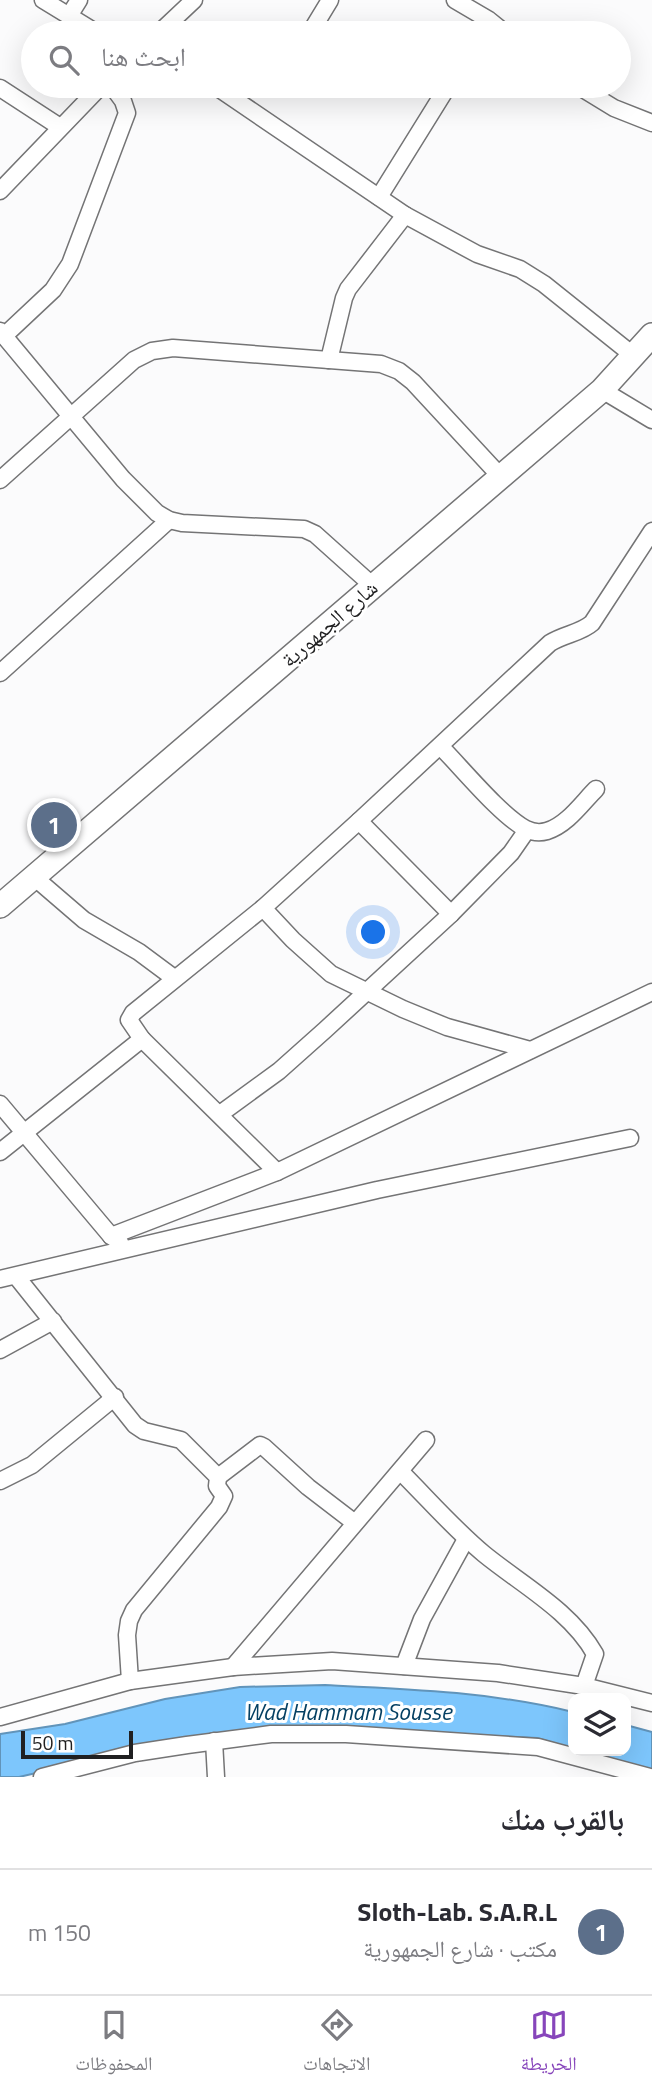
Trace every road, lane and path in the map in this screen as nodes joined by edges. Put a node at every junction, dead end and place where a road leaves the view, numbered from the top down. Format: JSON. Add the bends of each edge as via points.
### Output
{"nodes":[{"id":1,"x":43,"y":0,"type":"edge"},
{"id":2,"x":79,"y":0,"type":"edge"},
{"id":3,"x":194,"y":0,"type":"edge"},
{"id":4,"x":330,"y":0,"type":"edge"},
{"id":5,"x":455,"y":0,"type":"edge"},
{"id":6,"x":69,"y":16,"type":"junction"},
{"id":7,"x":77,"y":21,"type":"edge"},
{"id":8,"x":172,"y":21,"type":"edge"},
{"id":9,"x":317,"y":21,"type":"edge"},
{"id":10,"x":478,"y":21,"type":"edge"},
{"id":11,"x":0,"y":88,"type":"edge"},
{"id":12,"x":89,"y":98,"type":"edge"},
{"id":13,"x":121,"y":98,"type":"edge"},
{"id":14,"x":233,"y":98,"type":"edge"},
{"id":15,"x":441,"y":98,"type":"edge"},
{"id":16,"x":598,"y":98,"type":"edge"},
{"id":17,"x":652,"y":122,"type":"edge"},
{"id":18,"x":60,"y":127,"type":"junction"},
{"id":19,"x":0,"y":191,"type":"edge"},
{"id":20,"x":379,"y":197,"type":"junction"},
{"id":21,"x":405,"y":215,"type":"junction"},
{"id":22,"x":2,"y":333,"type":"edge"},
{"id":23,"x":646,"y":345,"type":"edge"},
{"id":24,"x":329,"y":360,"type":"junction"},
{"id":25,"x":602,"y":390,"type":"junction"},
{"id":26,"x":70,"y":417,"type":"junction"},
{"id":27,"x":652,"y":420,"type":"edge"},
{"id":28,"x":500,"y":477,"type":"junction"},
{"id":29,"x":0,"y":480,"type":"edge"},
{"id":30,"x":169,"y":520,"type":"junction"},
{"id":31,"x":652,"y":530,"type":"edge"},
{"id":32,"x":373,"y":586,"type":"junction"},
{"id":33,"x":0,"y":673,"type":"edge"},
{"id":34,"x":440,"y":746,"type":"junction"},
{"id":35,"x":596,"y":789,"type":"dead end"},
{"id":36,"x":359,"y":821,"type":"junction"},
{"id":37,"x":527,"y":830,"type":"junction"},
{"id":38,"x":34,"y":877,"type":"junction"},
{"id":39,"x":0,"y":906,"type":"edge"},
{"id":40,"x":262,"y":908,"type":"junction"},
{"id":41,"x":451,"y":914,"type":"junction"},
{"id":42,"x":174,"y":978,"type":"junction"},
{"id":43,"x":652,"y":992,"type":"edge"},
{"id":44,"x":367,"y":993,"type":"junction"},
{"id":45,"x":142,"y":1039,"type":"junction"},
{"id":46,"x":530,"y":1050,"type":"junction"},
{"id":47,"x":0,"y":1104,"type":"edge"},
{"id":48,"x":219,"y":1114,"type":"junction"},
{"id":49,"x":24,"y":1133,"type":"junction"},
{"id":50,"x":630,"y":1138,"type":"dead end"},
{"id":51,"x":0,"y":1152,"type":"edge"},
{"id":52,"x":277,"y":1172,"type":"junction"},
{"id":53,"x":111,"y":1236,"type":"junction"},
{"id":54,"x":128,"y":1249,"type":"junction"},
{"id":55,"x":8,"y":1278,"type":"edge"},
{"id":56,"x":53,"y":1321,"type":"junction"},
{"id":57,"x":0,"y":1350,"type":"edge"},
{"id":58,"x":115,"y":1397,"type":"junction"},
{"id":59,"x":426,"y":1440,"type":"dead end"},
{"id":60,"x":400,"y":1471,"type":"junction"},
{"id":61,"x":218,"y":1477,"type":"junction"},
{"id":62,"x":0,"y":1481,"type":"edge"},
{"id":63,"x":355,"y":1523,"type":"junction"},
{"id":64,"x":466,"y":1539,"type":"junction"},
{"id":65,"x":404,"y":1666,"type":"junction"},
{"id":66,"x":233,"y":1667,"type":"junction"},
{"id":67,"x":130,"y":1681,"type":"junction"},
{"id":68,"x":584,"y":1686,"type":"junction"},
{"id":69,"x":652,"y":1703,"type":"edge"},
{"id":70,"x":0,"y":1717,"type":"edge"},
{"id":71,"x":214,"y":1741,"type":"junction"},
{"id":72,"x":42,"y":1777,"type":"edge"},
{"id":73,"x":216,"y":1777,"type":"edge"},
{"id":74,"x":650,"y":1777,"type":"edge"}],
"edges":[{"from":1,"to":6,"type":"street"},
{"from":2,"to":6,"type":"street"},
{"from":3,"to":8,"type":"street"},
{"from":4,"to":9,"type":"street"},
{"from":5,"to":10,"type":"street"},
{"from":6,"to":7,"type":"street"},
{"from":11,"to":18,"type":"street"},
{"from":12,"to":18,"type":"street"},
{"from":13,"to":22,"type":"street","via":[[127,113],[70,264],[53,290]]},
{"from":14,"to":20,"type":"street"},
{"from":15,"to":20,"type":"street"},
{"from":16,"to":17,"type":"street"},
{"from":18,"to":19,"type":"street"},
{"from":20,"to":21,"type":"street"},
{"from":21,"to":23,"type":"street","via":[[485,257],[520,269],[590,318]]},
{"from":21,"to":24,"type":"street","via":[[348,289]]},
{"from":22,"to":26,"type":"street"},
{"from":23,"to":25,"type":"main road","name":"شارع الجمهورية"},
{"from":24,"to":26,"type":"street","via":[[173,348],[152,351],[134,360]]},
{"from":24,"to":28,"type":"street","via":[[399,371]]},
{"from":25,"to":27,"type":"street"},
{"from":25,"to":28,"type":"main road","name":"شارع الجمهورية"},
{"from":26,"to":29,"type":"street"},
{"from":26,"to":30,"type":"street","via":[[123,479]]},
{"from":28,"to":32,"type":"main road","name":"شارع الجمهورية"},
{"from":30,"to":32,"type":"street","via":[[304,529]]},
{"from":30,"to":33,"type":"street"},
{"from":31,"to":34,"type":"street","via":[[592,623],[550,643]]},
{"from":32,"to":38,"type":"main road","name":"شارع الجمهورية"},
{"from":34,"to":36,"type":"street"},
{"from":34,"to":37,"type":"street"},
{"from":35,"to":37,"type":"street","via":[[563,823],[548,831]]},
{"from":36,"to":40,"type":"street"},
{"from":36,"to":41,"type":"street"},
{"from":37,"to":41,"type":"street","via":[[511,853]]},
{"from":38,"to":39,"type":"main road","name":"شارع الجمهورية"},
{"from":38,"to":42,"type":"street","via":[[84,920]]},
{"from":40,"to":42,"type":"street"},
{"from":40,"to":44,"type":"street","via":[[331,974]]},
{"from":41,"to":44,"type":"street"},
{"from":42,"to":45,"type":"street","via":[[129,1020]]},
{"from":43,"to":46,"type":"street"},
{"from":44,"to":46,"type":"street","via":[[447,1027]]},
{"from":44,"to":48,"type":"street","via":[[279,1071]]},
{"from":45,"to":48,"type":"street"},
{"from":45,"to":49,"type":"street"},
{"from":46,"to":52,"type":"street"},
{"from":47,"to":49,"type":"street"},
{"from":48,"to":52,"type":"street"},
{"from":49,"to":51,"type":"street"},
{"from":49,"to":53,"type":"street"},
{"from":50,"to":54,"type":"street","via":[[377,1190]]},
{"from":52,"to":53,"type":"street"},
{"from":53,"to":54,"type":"street"},
{"from":54,"to":55,"type":"street"},
{"from":55,"to":56,"type":"street"},
{"from":56,"to":57,"type":"street"},
{"from":56,"to":58,"type":"street"},
{"from":58,"to":61,"type":"street","via":[[139,1429],[181,1440]]},
{"from":58,"to":62,"type":"street","via":[[32,1465]]},
{"from":59,"to":60,"type":"street"},
{"from":60,"to":63,"type":"street"},
{"from":60,"to":64,"type":"street"},
{"from":61,"to":63,"type":"street","via":[[260,1445]]},
{"from":61,"to":67,"type":"street","via":[[224,1496],[219,1507],[129,1621]]},
{"from":63,"to":66,"type":"street"},
{"from":64,"to":65,"type":"street","via":[[422,1619]]},
{"from":64,"to":68,"type":"street","via":[[585,1636],[596,1654]]},
{"from":65,"to":66,"type":"street","via":[[332,1661]]},
{"from":65,"to":68,"type":"street"},
{"from":66,"to":67,"type":"street"},
{"from":67,"to":70,"type":"street"},
{"from":68,"to":69,"type":"street"},
{"from":71,"to":72,"type":"street","via":[[135,1753]]},
{"from":71,"to":73,"type":"street"},
{"from":71,"to":74,"type":"street","via":[[271,1734],[346,1734],[502,1743],[538,1747]]}]}
